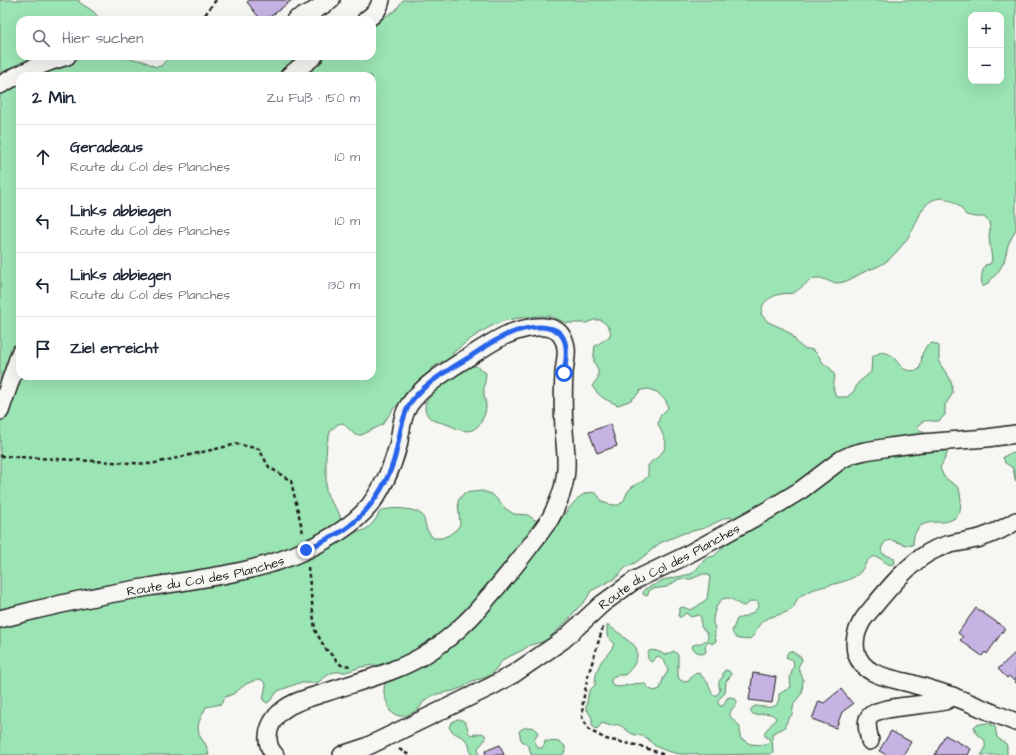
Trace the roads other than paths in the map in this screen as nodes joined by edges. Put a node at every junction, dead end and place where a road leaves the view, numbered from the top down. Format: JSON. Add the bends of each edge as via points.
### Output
{"nodes":[{"id":1,"x":331,"y":0,"type":"edge"},
{"id":2,"x":381,"y":0,"type":"edge"},
{"id":3,"x":304,"y":16,"type":"edge"},
{"id":4,"x":371,"y":16,"type":"edge"},
{"id":5,"x":51,"y":60,"type":"edge"},
{"id":6,"x":309,"y":60,"type":"edge"},
{"id":7,"x":23,"y":72,"type":"edge"},
{"id":8,"x":294,"y":72,"type":"edge"},
{"id":9,"x":16,"y":76,"type":"edge"},
{"id":10,"x":0,"y":85,"type":"edge"},
{"id":11,"x":16,"y":365,"type":"edge"},
{"id":12,"x":0,"y":411,"type":"edge"},
{"id":13,"x":1016,"y":434,"type":"edge"},
{"id":14,"x":1016,"y":521,"type":"edge"},
{"id":15,"x":0,"y":619,"type":"edge"},
{"id":16,"x":953,"y":696,"type":"junction"},
{"id":17,"x":1016,"y":722,"type":"edge"},
{"id":18,"x":870,"y":742,"type":"dead end"},
{"id":19,"x":275,"y":755,"type":"edge"},
{"id":20,"x":342,"y":755,"type":"edge"}],
"edges":[{"from":1,"to":3,"type":"street"},
{"from":2,"to":4,"type":"street","via":[[380,7]]},
{"from":5,"to":7,"type":"street"},
{"from":6,"to":8,"type":"street"},
{"from":9,"to":10,"type":"street"},
{"from":11,"to":12,"type":"street"},
{"from":13,"to":20,"type":"street","name":"Route du Col des Planches","via":[[922,443],[852,454],[770,509],[635,580],[602,604],[563,640],[515,673],[366,747]]},
{"from":14,"to":16,"type":"street","via":[[980,538],[944,545],[927,553],[886,592],[860,624],[856,634],[855,649],[861,664],[867,669],[888,678]]},
{"from":15,"to":19,"type":"street","name":"Route du Col des Planches","via":[[108,594],[222,576],[253,569],[306,550],[344,529],[369,506],[389,474],[408,406],[431,383],[505,336],[535,327],[552,328],[560,333],[567,350],[563,411],[566,464],[562,492],[550,519],[467,622],[429,652],[394,670],[297,702],[282,710],[268,729],[270,748]]},
{"from":16,"to":17,"type":"street"},
{"from":16,"to":18,"type":"street","via":[[938,703],[891,708],[871,714],[867,723]]}]}
